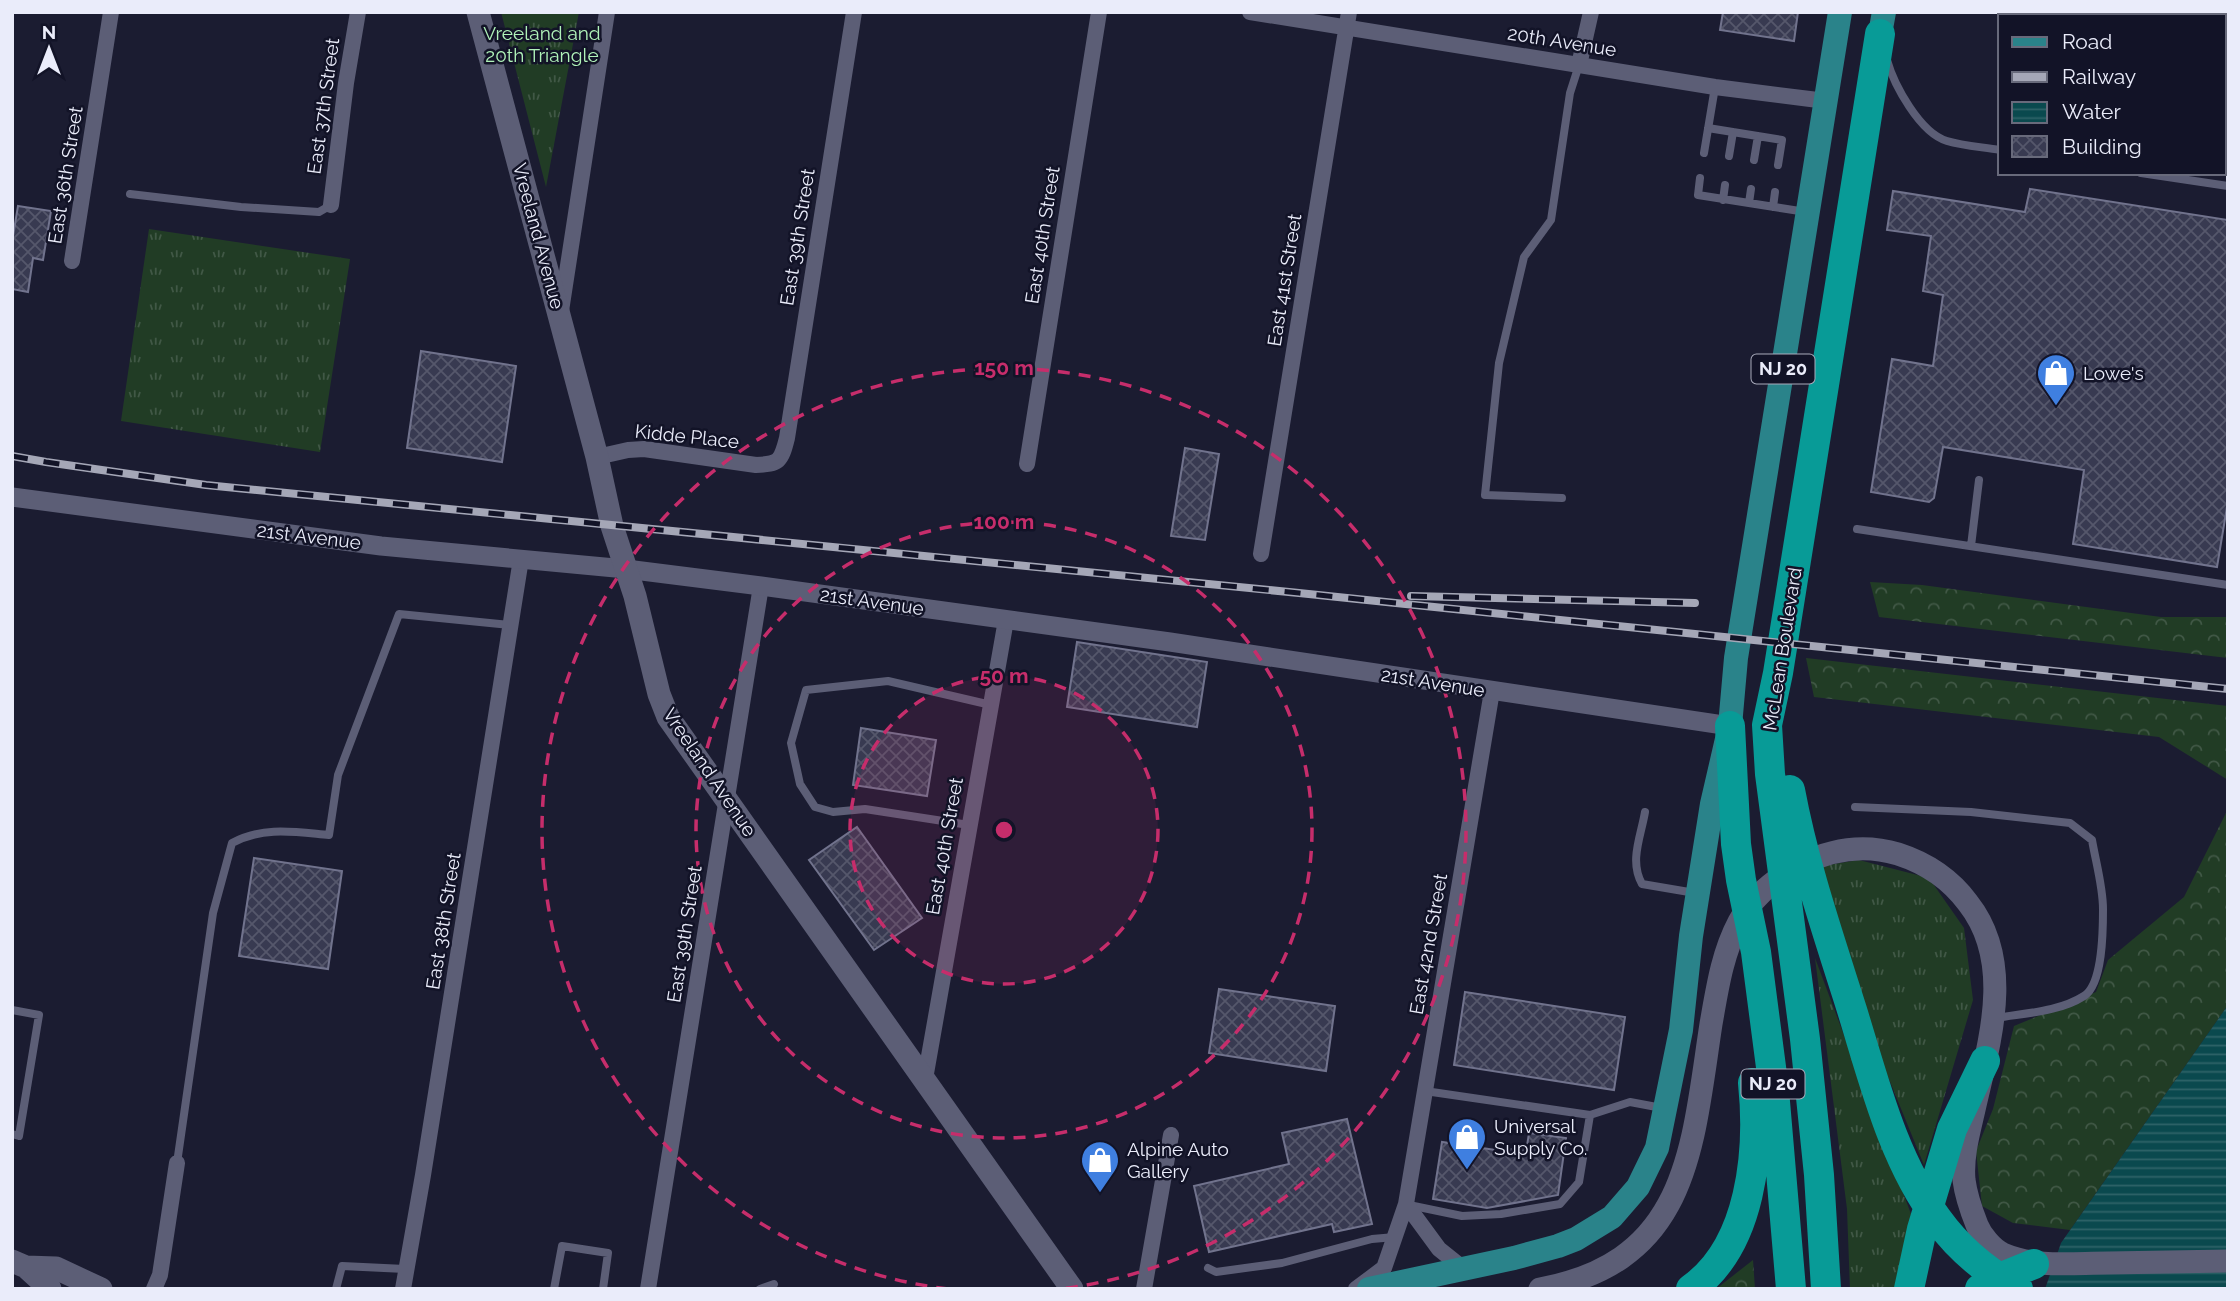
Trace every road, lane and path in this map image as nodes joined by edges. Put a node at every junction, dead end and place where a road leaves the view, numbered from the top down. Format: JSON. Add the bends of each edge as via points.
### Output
{"nodes":[{"id":1,"x":111,"y":12,"type":"edge"},
{"id":2,"x":358,"y":12,"type":"edge"},
{"id":3,"x":478,"y":12,"type":"edge"},
{"id":4,"x":607,"y":12,"type":"edge"},
{"id":5,"x":855,"y":12,"type":"edge"},
{"id":6,"x":1098,"y":12,"type":"edge"},
{"id":7,"x":1250,"y":12,"type":"edge"},
{"id":8,"x":1591,"y":12,"type":"edge"},
{"id":9,"x":1840,"y":12,"type":"edge"},
{"id":10,"x":1348,"y":20,"type":"edge"},
{"id":11,"x":1882,"y":23,"type":"edge"},
{"id":12,"x":1579,"y":65,"type":"junction"},
{"id":13,"x":1715,"y":87,"type":"junction"},
{"id":14,"x":1826,"y":101,"type":"junction"},
{"id":15,"x":1708,"y":128,"type":"junction"},
{"id":16,"x":1733,"y":132,"type":"junction"},
{"id":17,"x":1758,"y":136,"type":"junction"},
{"id":18,"x":1998,"y":150,"type":"edge"},
{"id":19,"x":1704,"y":153,"type":"dead end"},
{"id":20,"x":1730,"y":156,"type":"dead end"},
{"id":21,"x":1754,"y":160,"type":"dead end"},
{"id":22,"x":1779,"y":165,"type":"dead end"},
{"id":23,"x":2154,"y":175,"type":"edge"},
{"id":24,"x":1700,"y":178,"type":"dead end"},
{"id":25,"x":1725,"y":185,"type":"dead end"},
{"id":26,"x":2228,"y":186,"type":"edge"},
{"id":27,"x":1751,"y":189,"type":"dead end"},
{"id":28,"x":1775,"y":192,"type":"dead end"},
{"id":29,"x":130,"y":194,"type":"dead end"},
{"id":30,"x":1723,"y":200,"type":"junction"},
{"id":31,"x":1749,"y":203,"type":"junction"},
{"id":32,"x":331,"y":205,"type":"joint"},
{"id":33,"x":1773,"y":206,"type":"junction"},
{"id":34,"x":1809,"y":212,"type":"junction"},
{"id":35,"x":72,"y":261,"type":"dead end"},
{"id":36,"x":560,"y":316,"type":"junction"},
{"id":37,"x":597,"y":457,"type":"junction"},
{"id":38,"x":774,"y":464,"type":"joint"},
{"id":39,"x":1027,"y":464,"type":"dead end"},
{"id":40,"x":1979,"y":480,"type":"dead end"},
{"id":41,"x":12,"y":497,"type":"edge"},
{"id":42,"x":1562,"y":498,"type":"dead end"},
{"id":43,"x":1857,"y":529,"type":"dead end"},
{"id":44,"x":1971,"y":546,"type":"junction"},
{"id":45,"x":1261,"y":554,"type":"dead end"},
{"id":46,"x":522,"y":559,"type":"junction"},
{"id":47,"x":626,"y":569,"type":"junction"},
{"id":48,"x":2228,"y":585,"type":"edge"},
{"id":49,"x":761,"y":586,"type":"junction"},
{"id":50,"x":1006,"y":620,"type":"junction"},
{"id":51,"x":511,"y":625,"type":"junction"},
{"id":52,"x":1778,"y":673,"type":"junction"},
{"id":53,"x":1493,"y":691,"type":"junction"},
{"id":54,"x":991,"y":705,"type":"junction"},
{"id":55,"x":1730,"y":726,"type":"junction"},
{"id":56,"x":727,"y":798,"type":"junction"},
{"id":57,"x":1855,"y":807,"type":"dead end"},
{"id":58,"x":1646,"y":812,"type":"dead end"},
{"id":59,"x":970,"y":825,"type":"junction"},
{"id":60,"x":1741,"y":880,"type":"junction"},
{"id":61,"x":1698,"y":893,"type":"junction"},
{"id":62,"x":12,"y":1010,"type":"edge"},
{"id":63,"x":1993,"y":1019,"type":"junction"},
{"id":64,"x":1985,"y":1061,"type":"junction"},
{"id":65,"x":925,"y":1079,"type":"junction"},
{"id":66,"x":1424,"y":1091,"type":"junction"},
{"id":67,"x":1665,"y":1109,"type":"junction"},
{"id":68,"x":1590,"y":1115,"type":"junction"},
{"id":69,"x":12,"y":1135,"type":"edge"},
{"id":70,"x":1171,"y":1135,"type":"dead end"},
{"id":71,"x":177,"y":1163,"type":"joint"},
{"id":72,"x":1406,"y":1205,"type":"junction"},
{"id":73,"x":1395,"y":1237,"type":"junction"},
{"id":74,"x":2228,"y":1261,"type":"edge"},
{"id":75,"x":19,"y":1264,"type":"edge"},
{"id":76,"x":2034,"y":1264,"type":"junction"},
{"id":77,"x":1208,"y":1268,"type":"dead end"},
{"id":78,"x":405,"y":1269,"type":"junction"},
{"id":79,"x":1464,"y":1269,"type":"junction"},
{"id":80,"x":774,"y":1284,"type":"dead end"},
{"id":81,"x":404,"y":1288,"type":"edge"},
{"id":82,"x":50,"y":1289,"type":"edge"},
{"id":83,"x":101,"y":1289,"type":"edge"},
{"id":84,"x":155,"y":1289,"type":"edge"},
{"id":85,"x":336,"y":1289,"type":"edge"},
{"id":86,"x":554,"y":1289,"type":"edge"},
{"id":87,"x":603,"y":1289,"type":"edge"},
{"id":88,"x":648,"y":1289,"type":"edge"},
{"id":89,"x":760,"y":1289,"type":"edge"},
{"id":90,"x":1072,"y":1289,"type":"edge"},
{"id":91,"x":1144,"y":1289,"type":"edge"},
{"id":92,"x":1356,"y":1289,"type":"edge"},
{"id":93,"x":1370,"y":1289,"type":"edge"},
{"id":94,"x":1540,"y":1289,"type":"edge"},
{"id":95,"x":1691,"y":1289,"type":"edge"},
{"id":96,"x":1791,"y":1289,"type":"edge"},
{"id":97,"x":1826,"y":1289,"type":"edge"},
{"id":98,"x":1909,"y":1289,"type":"edge"},
{"id":99,"x":1980,"y":1289,"type":"edge"},
{"id":100,"x":2018,"y":1289,"type":"edge"}],
"edges":[{"from":1,"to":35,"type":"street","name":"East 36th Street"},
{"from":2,"to":32,"type":"street","name":"East 37th Street"},
{"from":3,"to":36,"type":"main road","name":"Vreeland Avenue"},
{"from":4,"to":36,"type":"street"},
{"from":5,"to":38,"type":"street","name":"East 39th Street","via":[[787,438]]},
{"from":6,"to":39,"type":"street","name":"East 40th Street"},
{"from":7,"to":10,"type":"street","name":"20th Avenue"},
{"from":8,"to":12,"type":"street"},
{"from":9,"to":14,"type":"main road","name":"McLean Boulevard","number":"NJ 20"},
{"from":10,"to":12,"type":"street","name":"20th Avenue"},
{"from":10,"to":45,"type":"street","name":"East 41st Street"},
{"from":11,"to":18,"type":"lane","via":[[1892,75],[1924,126],[1944,140]]},
{"from":11,"to":52,"type":"highway","name":"McLean Boulevard","number":"NJ 20"},
{"from":12,"to":13,"type":"street","name":"20th Avenue"},
{"from":12,"to":42,"type":"lane","via":[[1570,93],[1551,220],[1524,257],[1500,363],[1485,495]]},
{"from":13,"to":14,"type":"street","name":"20th Avenue"},
{"from":13,"to":15,"type":"lane"},
{"from":14,"to":34,"type":"main road","name":"McLean Boulevard","number":"NJ 20"},
{"from":15,"to":16,"type":"lane"},
{"from":15,"to":19,"type":"lane"},
{"from":16,"to":17,"type":"lane"},
{"from":16,"to":20,"type":"lane"},
{"from":17,"to":21,"type":"lane"},
{"from":17,"to":22,"type":"lane","via":[[1782,139]]},
{"from":23,"to":26,"type":"lane"},
{"from":24,"to":30,"type":"lane","via":[[1698,195]]},
{"from":25,"to":30,"type":"lane"},
{"from":27,"to":31,"type":"lane"},
{"from":28,"to":33,"type":"lane"},
{"from":29,"to":32,"type":"lane","via":[[319,212]]},
{"from":30,"to":31,"type":"lane"},
{"from":31,"to":33,"type":"lane"},
{"from":33,"to":34,"type":"lane"},
{"from":34,"to":55,"type":"main road","name":"McLean Boulevard","number":"NJ 20"},
{"from":36,"to":37,"type":"main road","name":"Vreeland Avenue"},
{"from":37,"to":38,"type":"street","name":"Kidde Place","via":[[643,449]]},
{"from":37,"to":47,"type":"main road","name":"Vreeland Avenue"},
{"from":40,"to":44,"type":"lane"},
{"from":41,"to":46,"type":"street","name":"21st Avenue"},
{"from":43,"to":44,"type":"lane"},
{"from":44,"to":48,"type":"lane"},
{"from":46,"to":47,"type":"street","name":"21st Avenue"},
{"from":46,"to":51,"type":"street","name":"East 38th Street"},
{"from":47,"to":49,"type":"street","name":"21st Avenue"},
{"from":47,"to":56,"type":"main road","name":"Vreeland Avenue","via":[[668,717]]},
{"from":49,"to":50,"type":"street","name":"21st Avenue"},
{"from":49,"to":56,"type":"street","name":"East 39th Street"},
{"from":50,"to":53,"type":"street","name":"21st Avenue"},
{"from":50,"to":54,"type":"street","name":"East 40th Street"},
{"from":51,"to":71,"type":"lane","via":[[399,614],[338,775],[329,835],[272,830],[232,842],[213,913]]},
{"from":51,"to":78,"type":"street","name":"East 38th Street"},
{"from":52,"to":97,"type":"highway","name":"McLean Boulevard","number":"NJ 20","via":[[1767,725],[1770,774],[1806,1052]]},
{"from":52,"to":100,"type":"highway","via":[[1781,746],[1809,876],[1875,1083],[1912,1180],[1938,1221],[1970,1256]]},
{"from":53,"to":55,"type":"street","name":"21st Avenue"},
{"from":53,"to":66,"type":"street","name":"East 42nd Street"},
{"from":54,"to":59,"type":"street","name":"East 40th Street"},
{"from":54,"to":59,"type":"lane","via":[[888,681],[806,690],[791,743],[800,784],[816,807],[833,813],[865,809]]},
{"from":55,"to":60,"type":"highway","name":"McLean Boulevard","number":"NJ 20"},
{"from":55,"to":61,"type":"main road"},
{"from":56,"to":65,"type":"main road","name":"Vreeland Avenue"},
{"from":56,"to":88,"type":"street","name":"East 39th Street"},
{"from":57,"to":63,"type":"lane","via":[[2070,823],[2092,840],[2103,908],[2094,987],[2061,1007]]},
{"from":58,"to":61,"type":"lane","via":[[1635,863],[1642,884]]},
{"from":59,"to":65,"type":"street","name":"East 40th Street"},
{"from":60,"to":95,"type":"highway","via":[[1742,973],[1757,1120],[1754,1165],[1734,1234],[1720,1259]]},
{"from":60,"to":96,"type":"highway","name":"McLean Boulevard","number":"NJ 20","via":[[1756,951],[1774,1090]]},
{"from":61,"to":67,"type":"main road","via":[[1681,1030]]},
{"from":62,"to":69,"type":"lane","via":[[39,1015],[19,1136]]},
{"from":63,"to":64,"type":"main road"},
{"from":63,"to":94,"type":"main road","via":[[1992,952],[1980,918],[1958,889],[1931,869],[1898,854],[1856,848],[1821,855],[1789,871],[1762,893],[1740,920],[1724,959],[1693,1138],[1682,1178],[1665,1213],[1641,1243],[1613,1263],[1578,1280]]},
{"from":64,"to":76,"type":"main road","via":[[1966,1146],[1964,1178],[1970,1208],[1980,1232],[1999,1252]]},
{"from":64,"to":98,"type":"highway","via":[[1952,1129]]},
{"from":65,"to":90,"type":"main road","name":"Vreeland Avenue"},
{"from":66,"to":68,"type":"lane"},
{"from":66,"to":72,"type":"street","name":"East 42nd Street"},
{"from":67,"to":68,"type":"lane","via":[[1630,1102]]},
{"from":67,"to":79,"type":"main road","via":[[1648,1169],[1612,1217],[1558,1246]]},
{"from":68,"to":72,"type":"lane","via":[[1578,1182],[1560,1204],[1462,1216]]},
{"from":70,"to":91,"type":"street"},
{"from":71,"to":84,"type":"street"},
{"from":72,"to":73,"type":"street","name":"East 42nd Street"},
{"from":72,"to":79,"type":"street","via":[[1439,1249]]},
{"from":73,"to":77,"type":"lane","via":[[1282,1263],[1216,1272]]},
{"from":73,"to":92,"type":"street","name":"East 42nd Street","via":[[1384,1268]]},
{"from":74,"to":76,"type":"main road"},
{"from":75,"to":82,"type":"main road"},
{"from":75,"to":83,"type":"main road","via":[[56,1268]]},
{"from":76,"to":99,"type":"highway"},
{"from":78,"to":81,"type":"street","name":"East 38th Street"},
{"from":78,"to":85,"type":"lane","via":[[342,1266]]},
{"from":79,"to":93,"type":"main road"},
{"from":80,"to":89,"type":"lane"},
{"from":86,"to":87,"type":"lane","via":[[562,1247],[608,1253]]}]}
